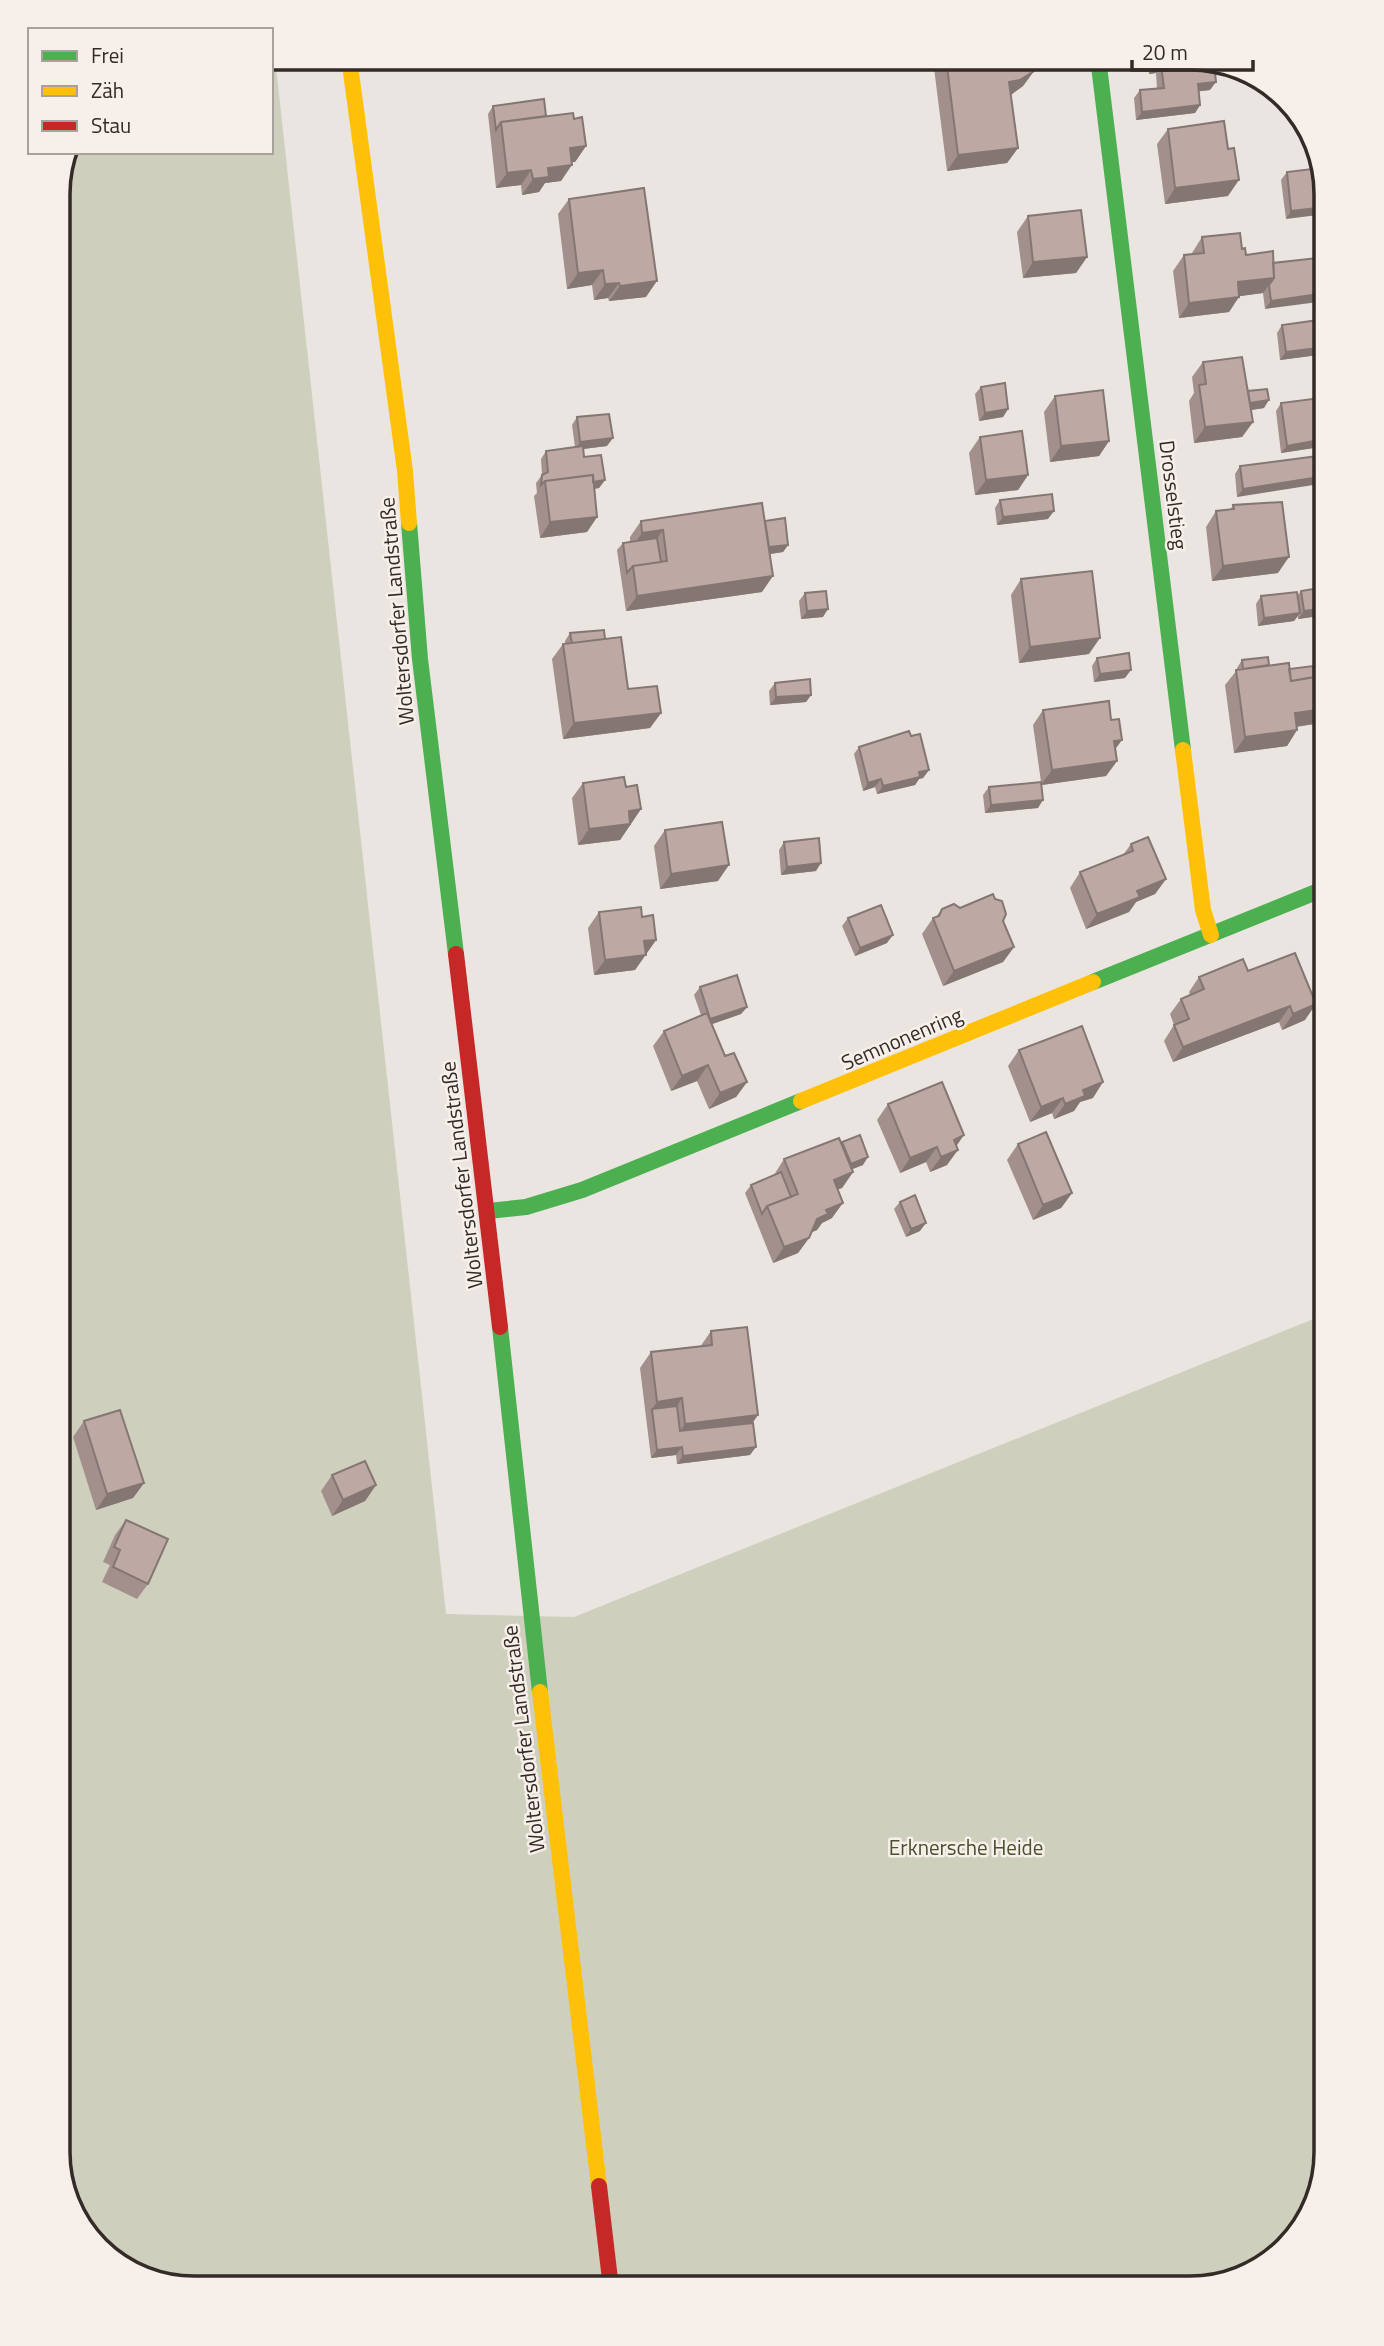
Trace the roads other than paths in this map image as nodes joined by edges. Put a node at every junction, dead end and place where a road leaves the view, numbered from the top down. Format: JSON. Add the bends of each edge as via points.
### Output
{"nodes":[{"id":1,"x":351,"y":70,"type":"edge"},
{"id":2,"x":1099,"y":70,"type":"edge"},
{"id":3,"x":1314,"y":893,"type":"edge"},
{"id":4,"x":1211,"y":935,"type":"junction"},
{"id":5,"x":488,"y":1211,"type":"junction"},
{"id":6,"x":610,"y":2276,"type":"edge"}],
"edges":[{"from":1,"to":5,"type":"main road","name":"Woltersdorfer Landstraße","via":[[405,471],[420,659]]},
{"from":2,"to":4,"type":"main road","name":"Drosselstieg","via":[[1203,910]]},
{"from":3,"to":4,"type":"main road","name":"Semnonenring"},
{"from":4,"to":5,"type":"main road","name":"Semnonenring","via":[[582,1190],[526,1207]]},
{"from":5,"to":6,"type":"main road","name":"Woltersdorfer Landstraße"}]}
